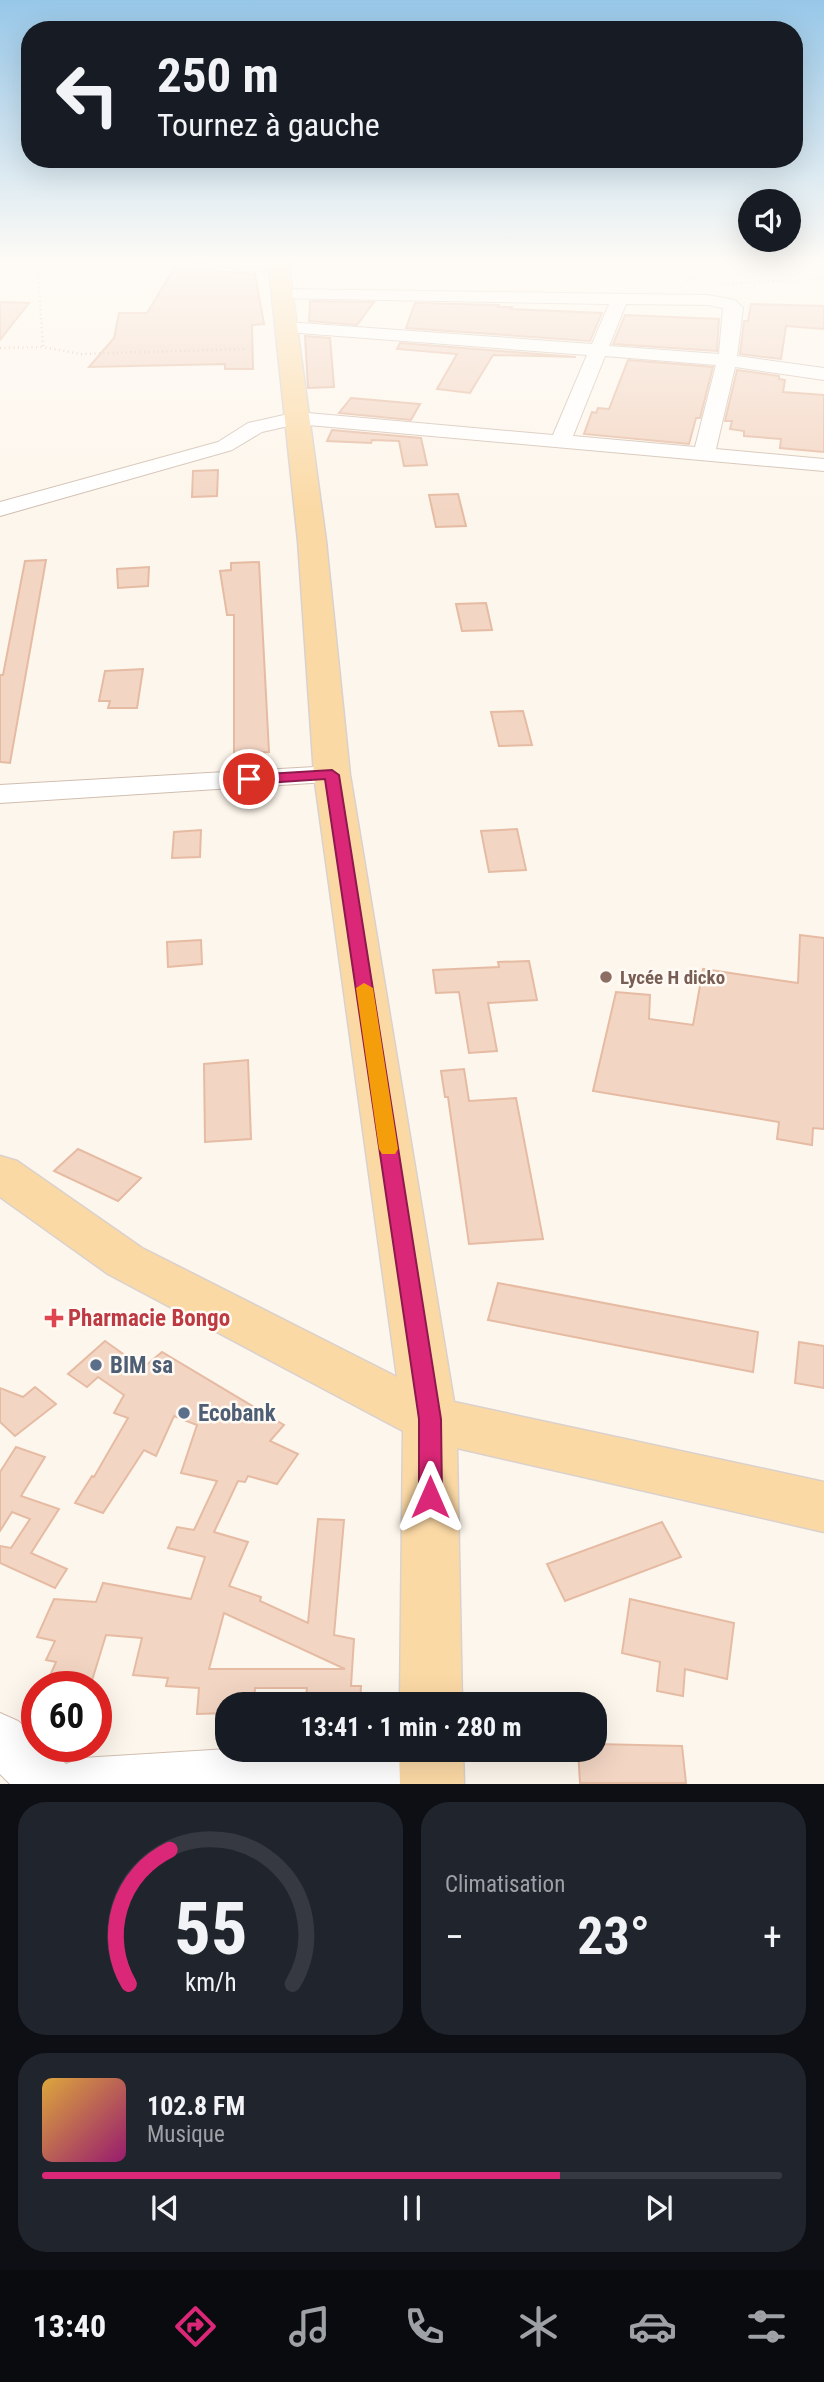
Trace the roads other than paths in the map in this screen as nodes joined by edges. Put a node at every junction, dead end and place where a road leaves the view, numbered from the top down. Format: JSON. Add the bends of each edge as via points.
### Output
{"nodes":[{"id":1,"x":288,"y":343,"type":"edge"},
{"id":2,"x":564,"y":343,"type":"edge"},
{"id":3,"x":601,"y":343,"type":"edge"},
{"id":4,"x":729,"y":343,"type":"edge"},
{"id":5,"x":598,"y":350,"type":"junction"},
{"id":6,"x":727,"y":359,"type":"junction"},
{"id":7,"x":824,"y":374,"type":"edge"},
{"id":8,"x":298,"y":418,"type":"junction"},
{"id":9,"x":560,"y":442,"type":"junction"},
{"id":10,"x":704,"y":455,"type":"junction"},
{"id":11,"x":824,"y":465,"type":"edge"},
{"id":12,"x":0,"y":509,"type":"edge"},
{"id":13,"x":332,"y":775,"type":"junction"},
{"id":14,"x":0,"y":794,"type":"edge"},
{"id":15,"x":0,"y":1173,"type":"edge"},
{"id":16,"x":430,"y":1419,"type":"junction"},
{"id":17,"x":824,"y":1507,"type":"edge"},
{"id":18,"x":431,"y":1692,"type":"edge"},
{"id":19,"x":0,"y":1739,"type":"edge"},
{"id":20,"x":304,"y":1762,"type":"edge"},
{"id":21,"x":49,"y":1783,"type":"edge"},
{"id":22,"x":82,"y":1783,"type":"edge"}],
"edges":[{"from":1,"to":8,"type":"main road"},
{"from":2,"to":5,"type":"street"},
{"from":3,"to":5,"type":"street"},
{"from":4,"to":6,"type":"street"},
{"from":5,"to":6,"type":"street"},
{"from":5,"to":9,"type":"street"},
{"from":6,"to":7,"type":"street"},
{"from":6,"to":10,"type":"street"},
{"from":8,"to":9,"type":"street"},
{"from":8,"to":12,"type":"street","via":[[255,427],[225,446]]},
{"from":8,"to":13,"type":"main road"},
{"from":9,"to":10,"type":"street"},
{"from":10,"to":11,"type":"street"},
{"from":13,"to":14,"type":"street"},
{"from":13,"to":16,"type":"main road"},
{"from":15,"to":16,"type":"main road","via":[[125,1261]]},
{"from":16,"to":17,"type":"main road"},
{"from":16,"to":18,"type":"main road"},
{"from":19,"to":21,"type":"street"},
{"from":20,"to":22,"type":"street"}]}
